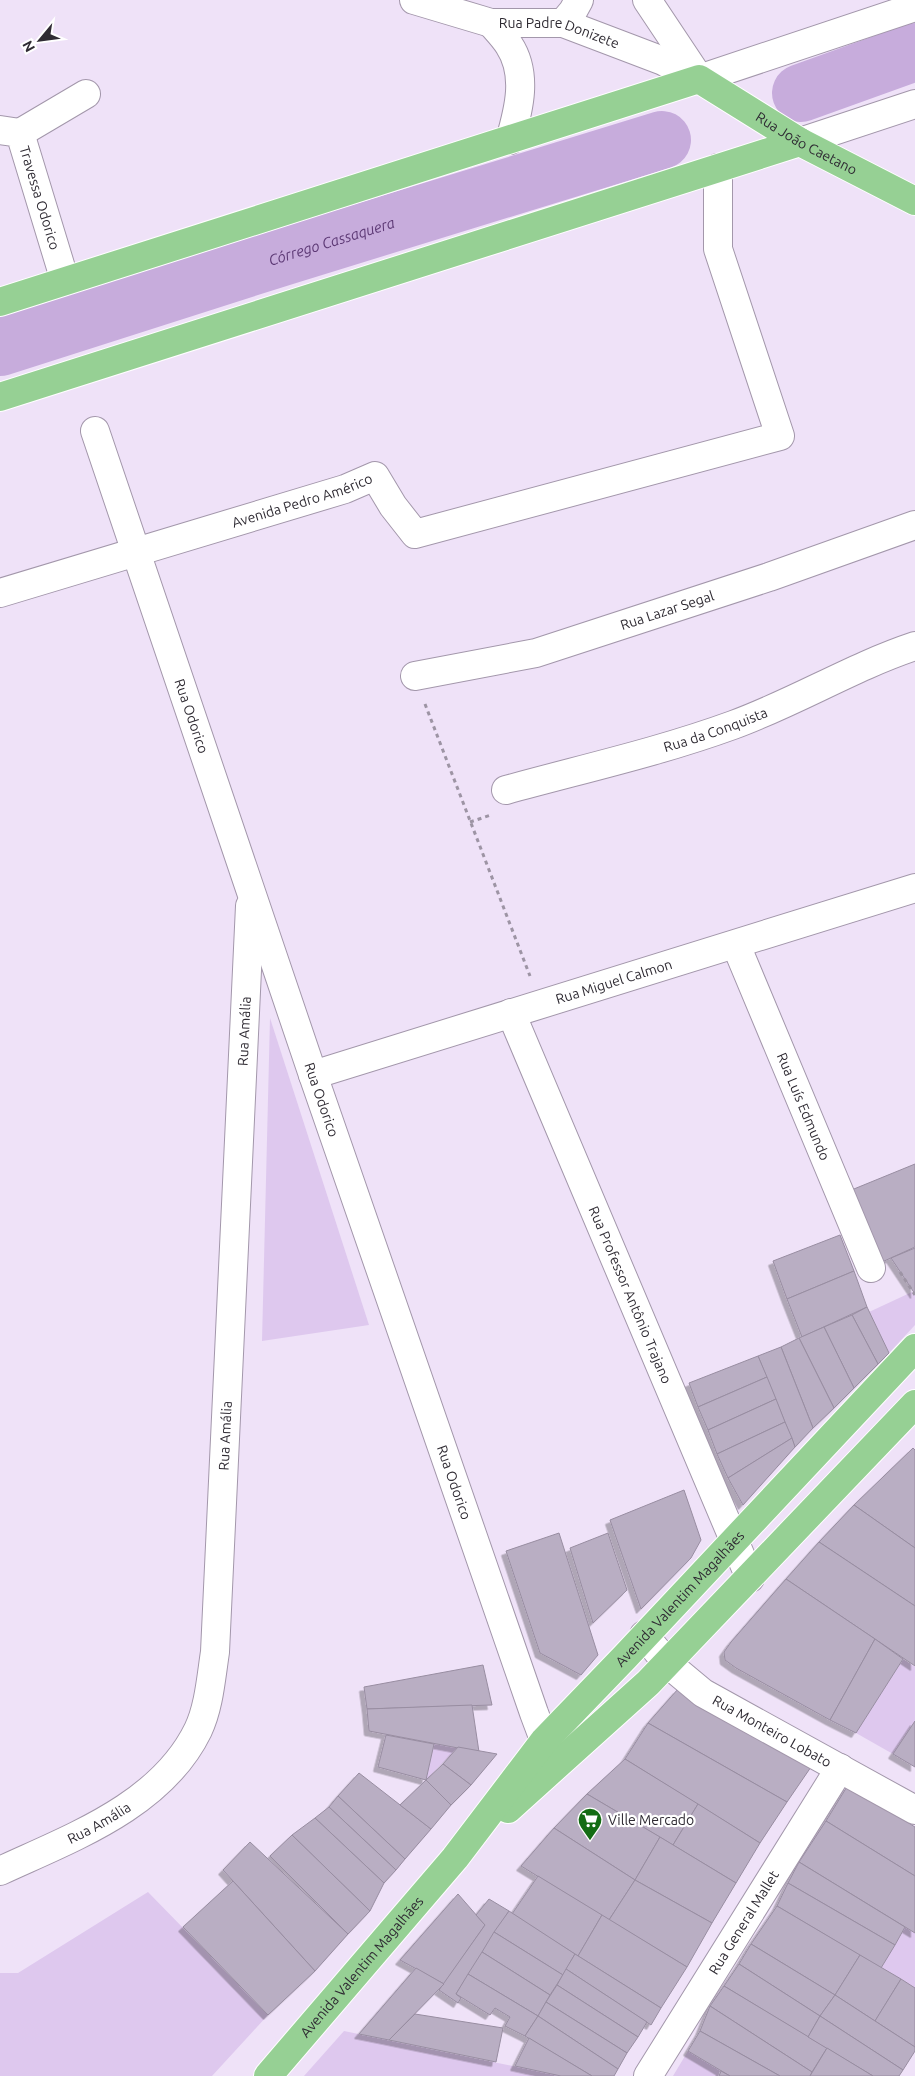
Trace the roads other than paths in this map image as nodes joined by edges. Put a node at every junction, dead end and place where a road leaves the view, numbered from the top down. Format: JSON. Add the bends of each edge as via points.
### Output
{"nodes":[{"id":1,"x":414,"y":0,"type":"edge"},
{"id":2,"x":579,"y":0,"type":"edge"},
{"id":3,"x":647,"y":0,"type":"edge"},
{"id":4,"x":915,"y":7,"type":"edge"},
{"id":5,"x":491,"y":23,"type":"junction"},
{"id":6,"x":563,"y":23,"type":"junction"},
{"id":7,"x":699,"y":79,"type":"junction"},
{"id":8,"x":86,"y":94,"type":"dead end"},
{"id":9,"x":915,"y":104,"type":"edge"},
{"id":10,"x":10,"y":131,"type":"edge"},
{"id":11,"x":510,"y":140,"type":"junction"},
{"id":12,"x":800,"y":142,"type":"junction"},
{"id":13,"x":718,"y":168,"type":"junction"},
{"id":14,"x":915,"y":201,"type":"edge"},
{"id":15,"x":65,"y":281,"type":"junction"},
{"id":16,"x":0,"y":302,"type":"edge"},
{"id":17,"x":0,"y":397,"type":"edge"},
{"id":18,"x":95,"y":431,"type":"dead end"},
{"id":19,"x":915,"y":525,"type":"edge"},
{"id":20,"x":136,"y":552,"type":"junction"},
{"id":21,"x":0,"y":593,"type":"edge"},
{"id":22,"x":915,"y":646,"type":"edge"},
{"id":23,"x":415,"y":676,"type":"road end"},
{"id":24,"x":506,"y":790,"type":"dead end"},
{"id":25,"x":915,"y":888,"type":"edge"},
{"id":26,"x":250,"y":890,"type":"junction"},
{"id":27,"x":736,"y":945,"type":"junction"},
{"id":28,"x":511,"y":1013,"type":"junction"},
{"id":29,"x":312,"y":1075,"type":"junction"},
{"id":30,"x":883,"y":1266,"type":"road end"},
{"id":31,"x":915,"y":1348,"type":"edge"},
{"id":32,"x":915,"y":1404,"type":"edge"},
{"id":33,"x":734,"y":1541,"type":"junction"},
{"id":34,"x":750,"y":1578,"type":"junction"},
{"id":35,"x":644,"y":1635,"type":"junction"},
{"id":36,"x":667,"y":1664,"type":"junction"},
{"id":37,"x":544,"y":1741,"type":"junction"},
{"id":38,"x":554,"y":1766,"type":"junction"},
{"id":39,"x":840,"y":1768,"type":"junction"},
{"id":40,"x":915,"y":1810,"type":"edge"},
{"id":41,"x":455,"y":1858,"type":"junction"},
{"id":42,"x":0,"y":1871,"type":"edge"},
{"id":43,"x":268,"y":2076,"type":"edge"},
{"id":44,"x":648,"y":2076,"type":"edge"}],
"edges":[{"from":1,"to":5,"type":"street","name":"Rua Padre Donizete"},
{"from":2,"to":6,"type":"street"},
{"from":3,"to":7,"type":"street"},
{"from":4,"to":7,"type":"street"},
{"from":5,"to":6,"type":"street","name":"Rua Padre Donizete"},
{"from":5,"to":11,"type":"street","via":[[509,45],[517,63],[520,108]]},
{"from":6,"to":7,"type":"street","name":"Rua Padre Donizete","via":[[663,61]]},
{"from":7,"to":11,"type":"main road"},
{"from":7,"to":12,"type":"main road","name":"Rua João Caetano"},
{"from":8,"to":10,"type":"street"},
{"from":9,"to":12,"type":"street"},
{"from":10,"to":15,"type":"street","name":"Travessa Odorico"},
{"from":11,"to":15,"type":"main road"},
{"from":12,"to":13,"type":"main road"},
{"from":12,"to":14,"type":"main road","name":"Rua João Caetano"},
{"from":13,"to":17,"type":"main road"},
{"from":13,"to":20,"type":"street","name":"Avenida Pedro Américo","via":[[718,249],[780,436],[415,534],[375,476],[345,489]]},
{"from":15,"to":16,"type":"main road"},
{"from":18,"to":20,"type":"street","name":"Rua Odorico"},
{"from":19,"to":23,"type":"street","name":"Rua Lazar Segal","via":[[769,577],[536,652]]},
{"from":20,"to":21,"type":"street","name":"Avenida Pedro Américo"},
{"from":20,"to":26,"type":"street","name":"Rua Odorico"},
{"from":22,"to":24,"type":"street","name":"Rua da Conquista","via":[[733,725],[669,746]]},
{"from":25,"to":27,"type":"street","name":"Rua Miguel Calmon"},
{"from":26,"to":29,"type":"street","name":"Rua Odorico"},
{"from":26,"to":42,"type":"street","name":"Rua Amália","via":[[210,1692],[198,1730],[177,1764],[140,1798],[101,1825]]},
{"from":27,"to":28,"type":"street","name":"Rua Miguel Calmon"},
{"from":27,"to":30,"type":"street","name":"Rua Luís Edmundo"},
{"from":28,"to":29,"type":"street","name":"Rua Miguel Calmon"},
{"from":28,"to":33,"type":"street","name":"Rua Professor Antônio Trajano"},
{"from":29,"to":37,"type":"street","name":"Rua Odorico"},
{"from":31,"to":33,"type":"main road","name":"Avenida Valentim Magalhães"},
{"from":32,"to":34,"type":"main road","name":"Avenida Valentim Magalhães"},
{"from":33,"to":34,"type":"street","name":"Rua Professor Antônio Trajano"},
{"from":33,"to":35,"type":"main road","name":"Avenida Valentim Magalhães"},
{"from":34,"to":36,"type":"main road","name":"Avenida Valentim Magalhães"},
{"from":35,"to":36,"type":"street","name":"Rua Monteiro Lobato"},
{"from":35,"to":37,"type":"main road","name":"Avenida Valentim Magalhães"},
{"from":36,"to":38,"type":"main road","name":"Avenida Valentim Magalhães"},
{"from":36,"to":39,"type":"street","name":"Rua Monteiro Lobato","via":[[703,1693]]},
{"from":37,"to":38,"type":"street","name":"Rua Odorico"},
{"from":37,"to":41,"type":"main road","name":"Avenida Valentim Magalhães"},
{"from":38,"to":41,"type":"main road","name":"Avenida Valentim Magalhães"},
{"from":39,"to":40,"type":"street","name":"Rua Monteiro Lobato"},
{"from":39,"to":44,"type":"street","name":"Rua General Mallet"},
{"from":41,"to":43,"type":"main road","name":"Avenida Valentim Magalhães"}]}
